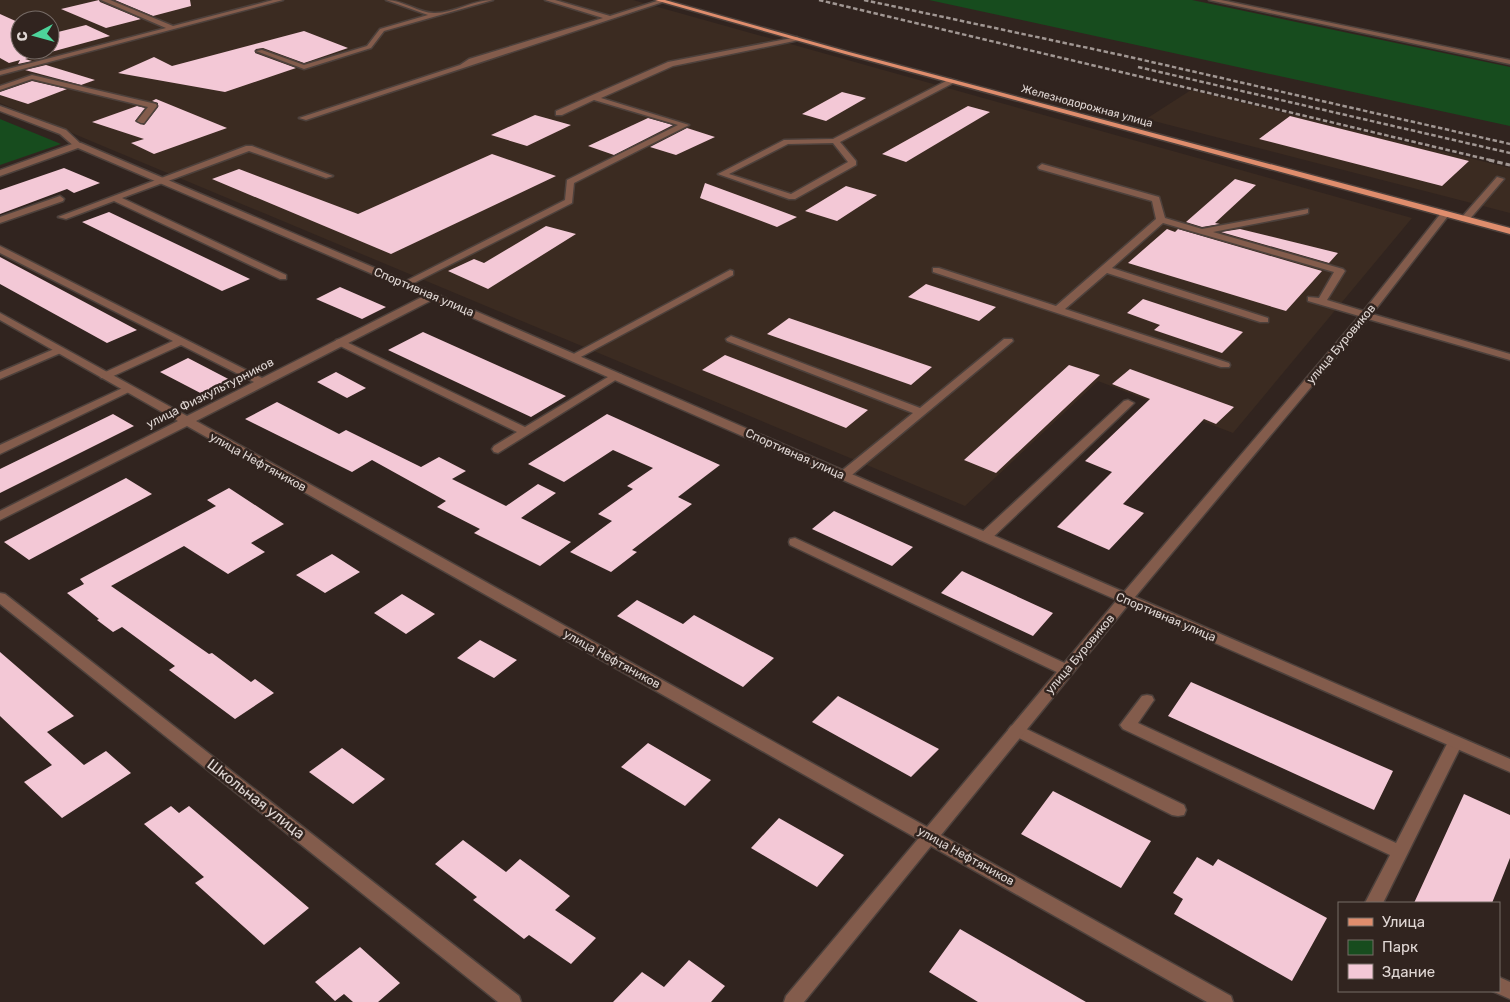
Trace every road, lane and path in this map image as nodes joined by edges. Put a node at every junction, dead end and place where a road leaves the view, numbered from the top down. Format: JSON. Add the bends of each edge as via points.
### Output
{"nodes":[{"id":1,"x":104,"y":0,"type":"edge"},
{"id":2,"x":280,"y":0,"type":"edge"},
{"id":3,"x":389,"y":0,"type":"edge"},
{"id":4,"x":490,"y":0,"type":"edge"},
{"id":5,"x":548,"y":0,"type":"edge"},
{"id":6,"x":1212,"y":0,"type":"edge"},
{"id":7,"x":661,"y":1,"type":"edge"},
{"id":8,"x":436,"y":16,"type":"junction"},
{"id":9,"x":611,"y":18,"type":"junction"},
{"id":10,"x":172,"y":28,"type":"junction"},
{"id":11,"x":797,"y":39,"type":"junction"},
{"id":12,"x":260,"y":51,"type":"dead end"},
{"id":13,"x":1510,"y":62,"type":"edge"},
{"id":14,"x":0,"y":64,"type":"edge"},
{"id":15,"x":14,"y":70,"type":"junction"},
{"id":16,"x":0,"y":73,"type":"edge"},
{"id":17,"x":953,"y":81,"type":"junction"},
{"id":18,"x":0,"y":88,"type":"edge"},
{"id":19,"x":594,"y":98,"type":"junction"},
{"id":20,"x":0,"y":108,"type":"edge"},
{"id":21,"x":559,"y":113,"type":"dead end"},
{"id":22,"x":304,"y":118,"type":"dead end"},
{"id":23,"x":141,"y":122,"type":"dead end"},
{"id":24,"x":835,"y":141,"type":"junction"},
{"id":25,"x":78,"y":145,"type":"junction"},
{"id":26,"x":1042,"y":167,"type":"dead end"},
{"id":27,"x":0,"y":172,"type":"edge"},
{"id":28,"x":328,"y":176,"type":"dead end"},
{"id":29,"x":1500,"y":179,"type":"dead end"},
{"id":30,"x":161,"y":180,"type":"junction"},
{"id":31,"x":114,"y":198,"type":"junction"},
{"id":32,"x":60,"y":199,"type":"dead end"},
{"id":33,"x":1305,"y":211,"type":"dead end"},
{"id":34,"x":1445,"y":214,"type":"junction"},
{"id":35,"x":63,"y":217,"type":"dead end"},
{"id":36,"x":1464,"y":219,"type":"junction"},
{"id":37,"x":0,"y":220,"type":"edge"},
{"id":38,"x":1161,"y":220,"type":"junction"},
{"id":39,"x":1510,"y":231,"type":"edge"},
{"id":40,"x":1202,"y":232,"type":"junction"},
{"id":41,"x":0,"y":248,"type":"edge"},
{"id":42,"x":1105,"y":269,"type":"junction"},
{"id":43,"x":936,"y":270,"type":"dead end"},
{"id":44,"x":730,"y":273,"type":"dead end"},
{"id":45,"x":283,"y":277,"type":"dead end"},
{"id":46,"x":405,"y":284,"type":"junction"},
{"id":47,"x":432,"y":296,"type":"junction"},
{"id":48,"x":1058,"y":310,"type":"junction"},
{"id":49,"x":1366,"y":315,"type":"junction"},
{"id":50,"x":0,"y":316,"type":"edge"},
{"id":51,"x":1264,"y":320,"type":"dead end"},
{"id":52,"x":731,"y":339,"type":"dead end"},
{"id":53,"x":1008,"y":340,"type":"dead end"},
{"id":54,"x":181,"y":341,"type":"junction"},
{"id":55,"x":340,"y":342,"type":"junction"},
{"id":56,"x":59,"y":350,"type":"junction"},
{"id":57,"x":573,"y":357,"type":"junction"},
{"id":58,"x":1510,"y":357,"type":"edge"},
{"id":59,"x":1225,"y":365,"type":"dead end"},
{"id":60,"x":0,"y":376,"type":"edge"},
{"id":61,"x":105,"y":376,"type":"junction"},
{"id":62,"x":616,"y":376,"type":"junction"},
{"id":63,"x":262,"y":382,"type":"junction"},
{"id":64,"x":127,"y":389,"type":"junction"},
{"id":65,"x":1128,"y":402,"type":"dead end"},
{"id":66,"x":921,"y":412,"type":"junction"},
{"id":67,"x":185,"y":422,"type":"junction"},
{"id":68,"x":525,"y":432,"type":"junction"},
{"id":69,"x":498,"y":449,"type":"dead end"},
{"id":70,"x":0,"y":450,"type":"edge"},
{"id":71,"x":843,"y":476,"type":"junction"},
{"id":72,"x":0,"y":516,"type":"edge"},
{"id":73,"x":985,"y":537,"type":"junction"},
{"id":74,"x":795,"y":542,"type":"dead end"},
{"id":75,"x":0,"y":597,"type":"edge"},
{"id":76,"x":1126,"y":599,"type":"junction"},
{"id":77,"x":1066,"y":670,"type":"junction"},
{"id":78,"x":1147,"y":700,"type":"dead end"},
{"id":79,"x":1016,"y":730,"type":"junction"},
{"id":80,"x":1456,"y":742,"type":"junction"},
{"id":81,"x":1510,"y":766,"type":"edge"},
{"id":82,"x":1178,"y":810,"type":"dead end"},
{"id":83,"x":929,"y":835,"type":"junction"},
{"id":84,"x":1400,"y":852,"type":"junction"},
{"id":85,"x":1375,"y":902,"type":"edge"},
{"id":86,"x":512,"y":1002,"type":"edge"},
{"id":87,"x":793,"y":1002,"type":"edge"},
{"id":88,"x":1224,"y":1002,"type":"edge"}],
"edges":[{"from":1,"to":10,"type":"street"},
{"from":2,"to":10,"type":"street"},
{"from":3,"to":8,"type":"street"},
{"from":4,"to":8,"type":"street"},
{"from":5,"to":9,"type":"street"},
{"from":6,"to":13,"type":"street"},
{"from":7,"to":9,"type":"street"},
{"from":7,"to":11,"type":"main road","name":"Железнодорожная улица"},
{"from":8,"to":12,"type":"street","via":[[382,30],[369,47],[304,67]]},
{"from":9,"to":22,"type":"street"},
{"from":10,"to":15,"type":"street"},
{"from":11,"to":17,"type":"main road","name":"Железнодорожная улица"},
{"from":11,"to":19,"type":"street","via":[[671,64]]},
{"from":14,"to":15,"type":"street"},
{"from":15,"to":16,"type":"street"},
{"from":17,"to":24,"type":"street"},
{"from":17,"to":34,"type":"main road","name":"Железнодорожная улица"},
{"from":18,"to":23,"type":"street","via":[[32,77],[153,106]]},
{"from":19,"to":21,"type":"street"},
{"from":19,"to":46,"type":"street","via":[[685,125],[570,182],[569,201]]},
{"from":20,"to":25,"type":"street","name":"Спортивная улица","via":[[63,132]]},
{"from":24,"to":24,"type":"street","via":[[854,163],[792,197],[722,174],[788,142]]},
{"from":25,"to":27,"type":"street"},
{"from":25,"to":30,"type":"street","name":"Спортивная улица"},
{"from":26,"to":38,"type":"street","via":[[1156,199]]},
{"from":28,"to":30,"type":"street","via":[[249,148]]},
{"from":29,"to":36,"type":"street"},
{"from":30,"to":31,"type":"street"},
{"from":30,"to":46,"type":"street","name":"Спортивная улица"},
{"from":31,"to":35,"type":"street"},
{"from":31,"to":45,"type":"street"},
{"from":32,"to":37,"type":"street"},
{"from":33,"to":40,"type":"street"},
{"from":34,"to":36,"type":"main road","name":"Железнодорожная улица"},
{"from":34,"to":49,"type":"street","name":"улица Буровиков"},
{"from":36,"to":39,"type":"main road","name":"Железнодорожная улица"},
{"from":38,"to":40,"type":"street"},
{"from":38,"to":42,"type":"street"},
{"from":40,"to":49,"type":"street","via":[[1340,271],[1316,301]]},
{"from":41,"to":54,"type":"street"},
{"from":42,"to":48,"type":"street"},
{"from":42,"to":51,"type":"street"},
{"from":43,"to":48,"type":"street"},
{"from":44,"to":57,"type":"street"},
{"from":46,"to":47,"type":"street","name":"Спортивная улица"},
{"from":47,"to":55,"type":"street","name":"улица Физкультурников"},
{"from":47,"to":57,"type":"street","name":"Спортивная улица"},
{"from":48,"to":59,"type":"street"},
{"from":49,"to":58,"type":"street"},
{"from":49,"to":76,"type":"street","name":"улица Буровиков"},
{"from":50,"to":56,"type":"street","name":"улица Нефтяников"},
{"from":52,"to":66,"type":"street"},
{"from":53,"to":66,"type":"street"},
{"from":54,"to":61,"type":"street"},
{"from":54,"to":63,"type":"street"},
{"from":55,"to":63,"type":"street","name":"улица Физкультурников"},
{"from":55,"to":68,"type":"street"},
{"from":56,"to":60,"type":"street"},
{"from":56,"to":61,"type":"street","name":"улица Нефтяников"},
{"from":57,"to":62,"type":"street","name":"Спортивная улица"},
{"from":61,"to":64,"type":"street","name":"улица Нефтяников"},
{"from":62,"to":68,"type":"street"},
{"from":62,"to":71,"type":"street","name":"Спортивная улица"},
{"from":63,"to":67,"type":"street","name":"улица Физкультурников"},
{"from":64,"to":67,"type":"street","name":"улица Нефтяников"},
{"from":64,"to":70,"type":"street"},
{"from":65,"to":73,"type":"street"},
{"from":66,"to":71,"type":"street"},
{"from":67,"to":72,"type":"street","name":"улица Физкультурников"},
{"from":67,"to":83,"type":"street","name":"улица Нефтяников"},
{"from":68,"to":69,"type":"street"},
{"from":71,"to":73,"type":"street","name":"Спортивная улица"},
{"from":73,"to":76,"type":"street","name":"Спортивная улица"},
{"from":74,"to":77,"type":"street"},
{"from":75,"to":86,"type":"street","name":"Школьная улица"},
{"from":76,"to":77,"type":"street","name":"улица Буровиков"},
{"from":76,"to":80,"type":"street","name":"Спортивная улица"},
{"from":77,"to":79,"type":"street","name":"улица Буровиков"},
{"from":78,"to":84,"type":"street","via":[[1128,724]]},
{"from":79,"to":82,"type":"street"},
{"from":79,"to":83,"type":"street","name":"улица Буровиков"},
{"from":80,"to":81,"type":"street","name":"Спортивная улица"},
{"from":80,"to":84,"type":"street"},
{"from":83,"to":87,"type":"street","name":"улица Буровиков"},
{"from":83,"to":88,"type":"street","name":"улица Нефтяников"},
{"from":84,"to":85,"type":"street"}]}
